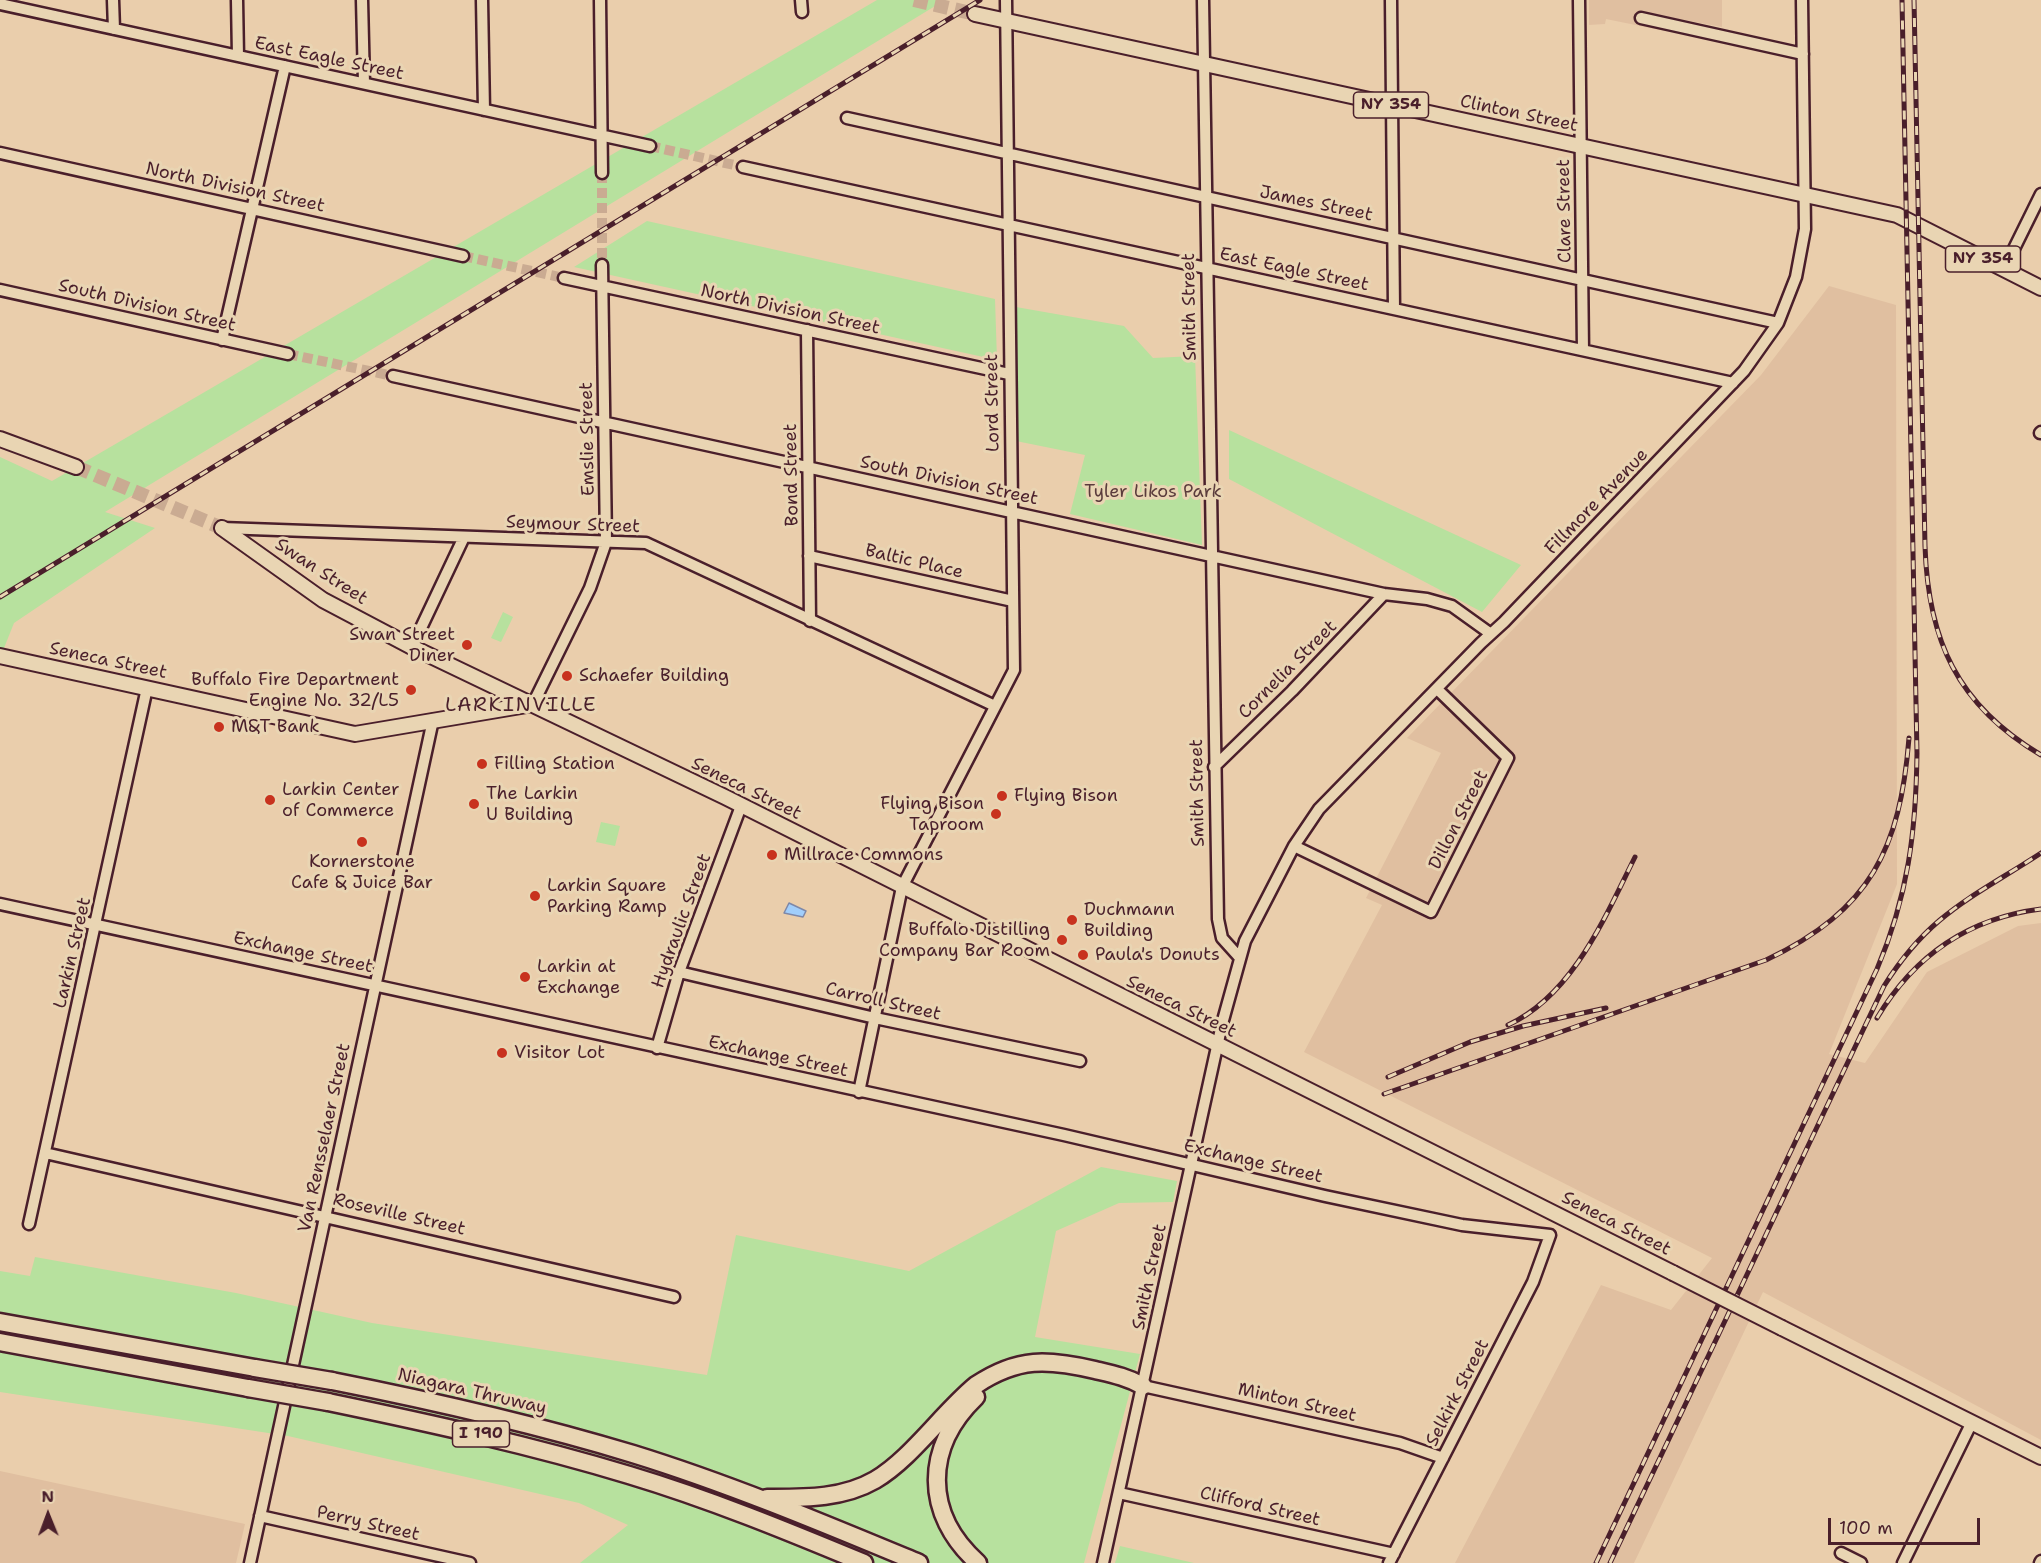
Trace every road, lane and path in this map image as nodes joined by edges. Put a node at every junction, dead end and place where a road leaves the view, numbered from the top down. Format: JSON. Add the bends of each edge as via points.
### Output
{"nodes":[{"id":1,"x":113,"y":0,"type":"edge"},
{"id":2,"x":237,"y":0,"type":"edge"},
{"id":3,"x":362,"y":0,"type":"edge"},
{"id":4,"x":482,"y":0,"type":"edge"},
{"id":5,"x":600,"y":0,"type":"edge"},
{"id":6,"x":801,"y":0,"type":"edge"},
{"id":7,"x":1006,"y":0,"type":"edge"},
{"id":8,"x":1203,"y":0,"type":"edge"},
{"id":9,"x":1391,"y":0,"type":"edge"},
{"id":10,"x":1579,"y":0,"type":"edge"},
{"id":11,"x":1802,"y":0,"type":"edge"},
{"id":12,"x":0,"y":4,"type":"edge"},
{"id":13,"x":802,"y":12,"type":"dead end"},
{"id":14,"x":975,"y":14,"type":"tunnel mouth"},
{"id":15,"x":1641,"y":18,"type":"dead end"},
{"id":16,"x":1006,"y":21,"type":"junction"},
{"id":17,"x":114,"y":29,"type":"junction"},
{"id":18,"x":1803,"y":54,"type":"junction"},
{"id":19,"x":238,"y":56,"type":"junction"},
{"id":20,"x":1204,"y":64,"type":"junction"},
{"id":21,"x":285,"y":66,"type":"junction"},
{"id":22,"x":364,"y":83,"type":"junction"},
{"id":23,"x":1392,"y":105,"type":"junction"},
{"id":24,"x":484,"y":110,"type":"junction"},
{"id":25,"x":847,"y":118,"type":"dead end"},
{"id":26,"x":602,"y":135,"type":"junction"},
{"id":27,"x":650,"y":146,"type":"tunnel mouth"},
{"id":28,"x":1581,"y":146,"type":"junction"},
{"id":29,"x":0,"y":153,"type":"edge"},
{"id":30,"x":1007,"y":153,"type":"junction"},
{"id":31,"x":743,"y":167,"type":"tunnel mouth"},
{"id":32,"x":602,"y":173,"type":"tunnel mouth"},
{"id":33,"x":2041,"y":194,"type":"edge"},
{"id":34,"x":1806,"y":196,"type":"junction"},
{"id":35,"x":1205,"y":197,"type":"junction"},
{"id":36,"x":254,"y":209,"type":"junction"},
{"id":37,"x":1007,"y":224,"type":"junction"},
{"id":38,"x":1393,"y":238,"type":"junction"},
{"id":39,"x":464,"y":256,"type":"tunnel mouth"},
{"id":40,"x":602,"y":265,"type":"tunnel mouth"},
{"id":41,"x":1206,"y":267,"type":"junction"},
{"id":42,"x":2004,"y":269,"type":"junction"},
{"id":43,"x":564,"y":278,"type":"tunnel mouth"},
{"id":44,"x":1582,"y":280,"type":"junction"},
{"id":45,"x":602,"y":287,"type":"junction"},
{"id":46,"x":2041,"y":288,"type":"edge"},
{"id":47,"x":0,"y":290,"type":"edge"},
{"id":48,"x":1394,"y":308,"type":"junction"},
{"id":49,"x":1778,"y":323,"type":"junction"},
{"id":50,"x":807,"y":330,"type":"junction"},
{"id":51,"x":222,"y":340,"type":"junction"},
{"id":52,"x":1583,"y":350,"type":"junction"},
{"id":53,"x":288,"y":354,"type":"tunnel mouth"},
{"id":54,"x":1009,"y":374,"type":"junction"},
{"id":55,"x":393,"y":376,"type":"tunnel mouth"},
{"id":56,"x":1733,"y":383,"type":"junction"},
{"id":57,"x":604,"y":423,"type":"junction"},
{"id":58,"x":0,"y":439,"type":"edge"},
{"id":59,"x":76,"y":467,"type":"tunnel mouth"},
{"id":60,"x":808,"y":468,"type":"junction"},
{"id":61,"x":1012,"y":511,"type":"junction"},
{"id":62,"x":222,"y":528,"type":"joint"},
{"id":63,"x":464,"y":537,"type":"junction"},
{"id":64,"x":606,"y":542,"type":"junction"},
{"id":65,"x":809,"y":556,"type":"junction"},
{"id":66,"x":1210,"y":557,"type":"junction"},
{"id":67,"x":1384,"y":594,"type":"junction"},
{"id":68,"x":1013,"y":601,"type":"junction"},
{"id":69,"x":810,"y":621,"type":"junction"},
{"id":70,"x":1491,"y":634,"type":"junction"},
{"id":71,"x":412,"y":647,"type":"junction"},
{"id":72,"x":5,"y":657,"type":"edge"},
{"id":73,"x":147,"y":688,"type":"junction"},
{"id":74,"x":1437,"y":689,"type":"junction"},
{"id":75,"x":533,"y":704,"type":"junction"},
{"id":76,"x":995,"y":706,"type":"junction"},
{"id":77,"x":433,"y":720,"type":"junction"},
{"id":78,"x":1214,"y":767,"type":"junction"},
{"id":79,"x":741,"y":806,"type":"junction"},
{"id":80,"x":1294,"y":846,"type":"junction"},
{"id":81,"x":902,"y":887,"type":"junction"},
{"id":82,"x":0,"y":904,"type":"edge"},
{"id":83,"x":96,"y":926,"type":"junction"},
{"id":84,"x":1240,"y":958,"type":"junction"},
{"id":85,"x":679,"y":972,"type":"junction"},
{"id":86,"x":375,"y":985,"type":"junction"},
{"id":87,"x":875,"y":1018,"type":"junction"},
{"id":88,"x":1218,"y":1045,"type":"junction"},
{"id":89,"x":657,"y":1047,"type":"junction"},
{"id":90,"x":1080,"y":1061,"type":"dead end"},
{"id":91,"x":859,"y":1092,"type":"junction"},
{"id":92,"x":45,"y":1153,"type":"junction"},
{"id":93,"x":1191,"y":1164,"type":"junction"},
{"id":94,"x":324,"y":1215,"type":"junction"},
{"id":95,"x":29,"y":1224,"type":"dead end"},
{"id":96,"x":1550,"y":1235,"type":"joint"},
{"id":97,"x":674,"y":1297,"type":"dead end"},
{"id":98,"x":0,"y":1322,"type":"edge"},
{"id":99,"x":0,"y":1342,"type":"edge"},
{"id":100,"x":1143,"y":1386,"type":"junction"},
{"id":101,"x":1972,"y":1422,"type":"junction"},
{"id":102,"x":2041,"y":1457,"type":"edge"},
{"id":103,"x":1443,"y":1458,"type":"junction"},
{"id":104,"x":1119,"y":1493,"type":"junction"},
{"id":105,"x":757,"y":1498,"type":"junction"},
{"id":106,"x":260,"y":1516,"type":"junction"},
{"id":107,"x":1841,"y":1553,"type":"dead end"},
{"id":108,"x":1392,"y":1559,"type":"edge"},
{"id":109,"x":250,"y":1563,"type":"edge"},
{"id":110,"x":470,"y":1563,"type":"edge"},
{"id":111,"x":864,"y":1563,"type":"edge"},
{"id":112,"x":919,"y":1563,"type":"edge"},
{"id":113,"x":978,"y":1563,"type":"edge"},
{"id":114,"x":1103,"y":1563,"type":"edge"},
{"id":115,"x":1861,"y":1563,"type":"edge"},
{"id":116,"x":1903,"y":1563,"type":"edge"}],
"edges":[{"from":1,"to":17,"type":"street"},
{"from":2,"to":19,"type":"street"},
{"from":3,"to":22,"type":"street"},
{"from":4,"to":24,"type":"street"},
{"from":5,"to":26,"type":"street"},
{"from":6,"to":13,"type":"street"},
{"from":7,"to":16,"type":"street","name":"Lord Street"},
{"from":8,"to":20,"type":"street","name":"Smith Street"},
{"from":9,"to":23,"type":"street"},
{"from":10,"to":28,"type":"street","name":"Clare Street"},
{"from":11,"to":18,"type":"street","name":"Fillmore Avenue"},
{"from":12,"to":17,"type":"street","name":"East Eagle Street"},
{"from":14,"to":16,"type":"main road","name":"Clinton Street","number":"NY 354"},
{"from":15,"to":18,"type":"street"},
{"from":16,"to":20,"type":"main road","name":"Clinton Street","number":"NY 354"},
{"from":16,"to":30,"type":"street","name":"Lord Street"},
{"from":17,"to":19,"type":"street","name":"East Eagle Street"},
{"from":18,"to":34,"type":"street","name":"Fillmore Avenue"},
{"from":19,"to":21,"type":"street","name":"East Eagle Street"},
{"from":20,"to":23,"type":"main road","name":"Clinton Street","number":"NY 354"},
{"from":20,"to":35,"type":"street","name":"Smith Street"},
{"from":21,"to":22,"type":"street","name":"East Eagle Street"},
{"from":21,"to":36,"type":"street"},
{"from":22,"to":24,"type":"street","name":"East Eagle Street"},
{"from":23,"to":28,"type":"main road","name":"Clinton Street","number":"NY 354"},
{"from":23,"to":38,"type":"street"},
{"from":24,"to":26,"type":"street","name":"East Eagle Street"},
{"from":25,"to":30,"type":"street","name":"James Street"},
{"from":26,"to":27,"type":"street","name":"East Eagle Street"},
{"from":26,"to":32,"type":"street"},
{"from":28,"to":34,"type":"main road","name":"Clinton Street","number":"NY 354"},
{"from":28,"to":44,"type":"street","name":"Clare Street"},
{"from":29,"to":36,"type":"street","name":"North Division Street"},
{"from":30,"to":35,"type":"street","name":"James Street"},
{"from":30,"to":37,"type":"street","name":"Lord Street"},
{"from":31,"to":37,"type":"street","name":"East Eagle Street"},
{"from":33,"to":42,"type":"street"},
{"from":34,"to":42,"type":"main road","name":"Clinton Street","number":"NY 354","via":[[1897,215]]},
{"from":34,"to":49,"type":"street","name":"Fillmore Avenue","via":[[1802,253]]},
{"from":35,"to":38,"type":"street","name":"James Street"},
{"from":35,"to":41,"type":"street","name":"Smith Street"},
{"from":36,"to":39,"type":"street","name":"North Division Street"},
{"from":36,"to":51,"type":"street"},
{"from":37,"to":41,"type":"street","name":"East Eagle Street"},
{"from":37,"to":54,"type":"street","name":"Lord Street"},
{"from":38,"to":44,"type":"street","name":"James Street"},
{"from":38,"to":48,"type":"street"},
{"from":40,"to":45,"type":"street","name":"Emslie Street"},
{"from":41,"to":48,"type":"street","name":"East Eagle Street"},
{"from":41,"to":66,"type":"street","name":"Smith Street"},
{"from":42,"to":46,"type":"main road","name":"Clinton Street","number":"NY 354"},
{"from":43,"to":45,"type":"street","name":"North Division Street"},
{"from":44,"to":49,"type":"street","name":"James Street"},
{"from":44,"to":52,"type":"street","name":"Clare Street"},
{"from":45,"to":50,"type":"street","name":"North Division Street"},
{"from":45,"to":57,"type":"street","name":"Emslie Street"},
{"from":47,"to":51,"type":"street","name":"South Division Street"},
{"from":48,"to":52,"type":"street","name":"East Eagle Street"},
{"from":49,"to":56,"type":"street","name":"Fillmore Avenue"},
{"from":50,"to":54,"type":"street","name":"North Division Street"},
{"from":50,"to":60,"type":"street","name":"Bond Street"},
{"from":51,"to":53,"type":"street","name":"South Division Street"},
{"from":52,"to":56,"type":"street","name":"East Eagle Street"},
{"from":54,"to":61,"type":"street","name":"Lord Street"},
{"from":55,"to":57,"type":"street","name":"South Division Street"},
{"from":56,"to":70,"type":"street","name":"Fillmore Avenue"},
{"from":57,"to":60,"type":"street","name":"South Division Street"},
{"from":57,"to":64,"type":"street","name":"Emslie Street"},
{"from":58,"to":59,"type":"main road"},
{"from":60,"to":61,"type":"street","name":"South Division Street"},
{"from":60,"to":65,"type":"street","name":"Bond Street"},
{"from":61,"to":66,"type":"street","name":"South Division Street"},
{"from":61,"to":68,"type":"street","name":"Lord Street"},
{"from":62,"to":63,"type":"street","name":"Seymour Street"},
{"from":62,"to":71,"type":"main road","name":"Swan Street","via":[[323,600]]},
{"from":63,"to":64,"type":"street","name":"Seymour Street"},
{"from":63,"to":71,"type":"street"},
{"from":64,"to":69,"type":"street","name":"Seymour Street","via":[[646,543]]},
{"from":64,"to":75,"type":"street","name":"Emslie Street","via":[[590,588]]},
{"from":65,"to":68,"type":"street","name":"Baltic Place"},
{"from":65,"to":69,"type":"street","name":"Bond Street"},
{"from":66,"to":67,"type":"street","name":"South Division Street"},
{"from":66,"to":78,"type":"street","name":"Smith Street"},
{"from":67,"to":70,"type":"street","name":"South Division Street","via":[[1452,606]]},
{"from":67,"to":78,"type":"street","name":"Cornelia Street"},
{"from":68,"to":76,"type":"street","name":"Lord Street","via":[[1014,670]]},
{"from":69,"to":76,"type":"street","name":"Seymour Street"},
{"from":70,"to":74,"type":"street","name":"Fillmore Avenue"},
{"from":71,"to":75,"type":"main road","name":"Swan Street"},
{"from":72,"to":73,"type":"main road","name":"Seneca Street"},
{"from":73,"to":77,"type":"main road","name":"Seneca Street","via":[[355,734]]},
{"from":73,"to":83,"type":"street","name":"Larkin Street"},
{"from":74,"to":80,"type":"street","name":"Fillmore Avenue","via":[[1319,809]]},
{"from":74,"to":80,"type":"street","name":"Dillon Street","via":[[1508,758],[1431,912]]},
{"from":75,"to":77,"type":"main road","name":"Seneca Street"},
{"from":75,"to":79,"type":"main road","name":"Seneca Street"},
{"from":76,"to":81,"type":"street","name":"Lord Street"},
{"from":77,"to":86,"type":"street","name":"Van Rensselaer Street"},
{"from":78,"to":84,"type":"street","name":"Smith Street","via":[[1219,931]]},
{"from":79,"to":81,"type":"main road","name":"Seneca Street"},
{"from":79,"to":85,"type":"street","name":"Hydraulic Street"},
{"from":80,"to":84,"type":"street","name":"Fillmore Avenue","via":[[1268,893]]},
{"from":81,"to":87,"type":"street","name":"Lord Street"},
{"from":81,"to":88,"type":"main road","name":"Seneca Street"},
{"from":82,"to":83,"type":"street","name":"Exchange Street"},
{"from":83,"to":86,"type":"street","name":"Exchange Street"},
{"from":83,"to":92,"type":"street","name":"Larkin Street"},
{"from":84,"to":88,"type":"street","name":"Smith Street"},
{"from":85,"to":87,"type":"street","name":"Carroll Street"},
{"from":85,"to":89,"type":"street","name":"Hydraulic Street"},
{"from":86,"to":89,"type":"street","name":"Exchange Street"},
{"from":86,"to":94,"type":"street","name":"Van Rensselaer Street"},
{"from":87,"to":90,"type":"street","name":"Carroll Street"},
{"from":87,"to":91,"type":"street","name":"Lord Street"},
{"from":88,"to":93,"type":"street","name":"Smith Street"},
{"from":88,"to":101,"type":"main road","name":"Seneca Street","bridge":true},
{"from":89,"to":91,"type":"street","name":"Exchange Street"},
{"from":91,"to":93,"type":"street","name":"Exchange Street"},
{"from":92,"to":94,"type":"street","name":"Roseville Street"},
{"from":92,"to":95,"type":"street","name":"Larkin Street"},
{"from":93,"to":96,"type":"street","name":"Exchange Street","via":[[1462,1226]]},
{"from":93,"to":100,"type":"street","name":"Smith Street"},
{"from":94,"to":97,"type":"street","name":"Roseville Street"},
{"from":94,"to":106,"type":"street","name":"Van Rensselaer Street"},
{"from":96,"to":103,"type":"street","name":"Selkirk Street","via":[[1533,1282]]},
{"from":98,"to":105,"type":"highway","name":"Niagara Thruway","number":"I 190","bridge":true,"via":[[332,1381],[480,1413],[636,1455]]},
{"from":99,"to":111,"type":"highway","number":"I 190","bridge":true,"via":[[468,1431],[632,1476]]},
{"from":100,"to":103,"type":"street","name":"Minton Street","via":[[1400,1443]]},
{"from":100,"to":104,"type":"street","name":"Smith Street"},
{"from":100,"to":105,"type":"highway","via":[[1129,1378],[1051,1361],[1019,1364],[976,1385],[875,1480],[831,1496]]},
{"from":100,"to":113,"type":"highway","via":[[1127,1389],[1067,1373],[1031,1373],[989,1387],[966,1407],[944,1440],[937,1484],[942,1512],[952,1535]]},
{"from":101,"to":102,"type":"main road","name":"Seneca Street"},
{"from":101,"to":116,"type":"street"},
{"from":103,"to":108,"type":"street","name":"Selkirk Street"},
{"from":104,"to":108,"type":"street","name":"Clifford Street"},
{"from":104,"to":114,"type":"street","name":"Smith Street"},
{"from":105,"to":112,"type":"highway","name":"Niagara Thruway","number":"I 190"},
{"from":106,"to":109,"type":"street","name":"Van Rensselaer Street"},
{"from":106,"to":110,"type":"street","name":"Perry Street"},
{"from":107,"to":115,"type":"street"}]}
